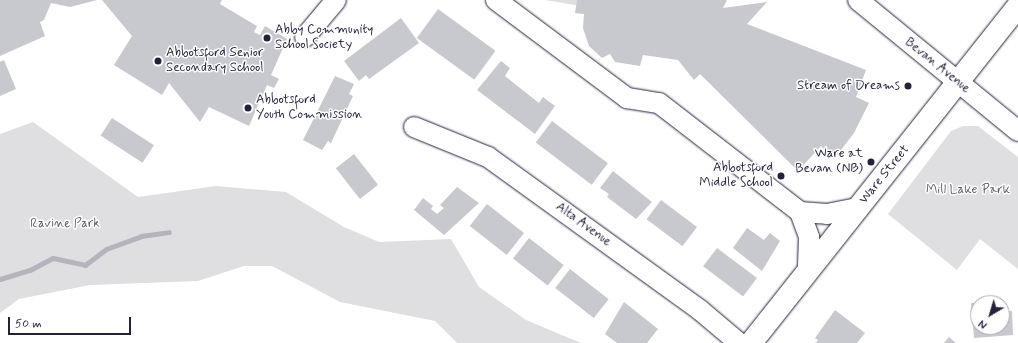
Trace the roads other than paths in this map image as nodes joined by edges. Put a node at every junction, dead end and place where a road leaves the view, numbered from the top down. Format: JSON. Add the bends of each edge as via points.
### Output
{"nodes":[{"id":1,"x":336,"y":0,"type":"edge"},
{"id":2,"x":496,"y":0,"type":"edge"},
{"id":3,"x":858,"y":0,"type":"edge"},
{"id":4,"x":1018,"y":6,"type":"edge"},
{"id":5,"x":305,"y":37,"type":"dead end"},
{"id":6,"x":957,"y":83,"type":"junction"},
{"id":7,"x":414,"y":127,"type":"dead end"},
{"id":8,"x":1018,"y":131,"type":"edge"},
{"id":9,"x":858,"y":208,"type":"junction"},
{"id":10,"x":800,"y":212,"type":"junction"},
{"id":11,"x":808,"y":271,"type":"junction"},
{"id":12,"x":740,"y":343,"type":"edge"},
{"id":13,"x":751,"y":343,"type":"edge"}],
"edges":[{"from":1,"to":5,"type":"street"},
{"from":2,"to":10,"type":"street","via":[[627,98],[659,103]]},
{"from":3,"to":6,"type":"street","name":"Bevan Avenue"},
{"from":4,"to":6,"type":"main road","name":"Ware Street"},
{"from":6,"to":8,"type":"street","name":"Bevan Avenue"},
{"from":6,"to":9,"type":"main road","name":"Ware Street"},
{"from":7,"to":12,"type":"street","name":"Alta Avenue","via":[[488,156],[700,310]]},
{"from":9,"to":10,"type":"street","via":[[827,214]]},
{"from":9,"to":11,"type":"main road","name":"Ware Street"},
{"from":10,"to":11,"type":"street","via":[[809,237]]},
{"from":11,"to":13,"type":"main road","name":"Ware Street"}]}
